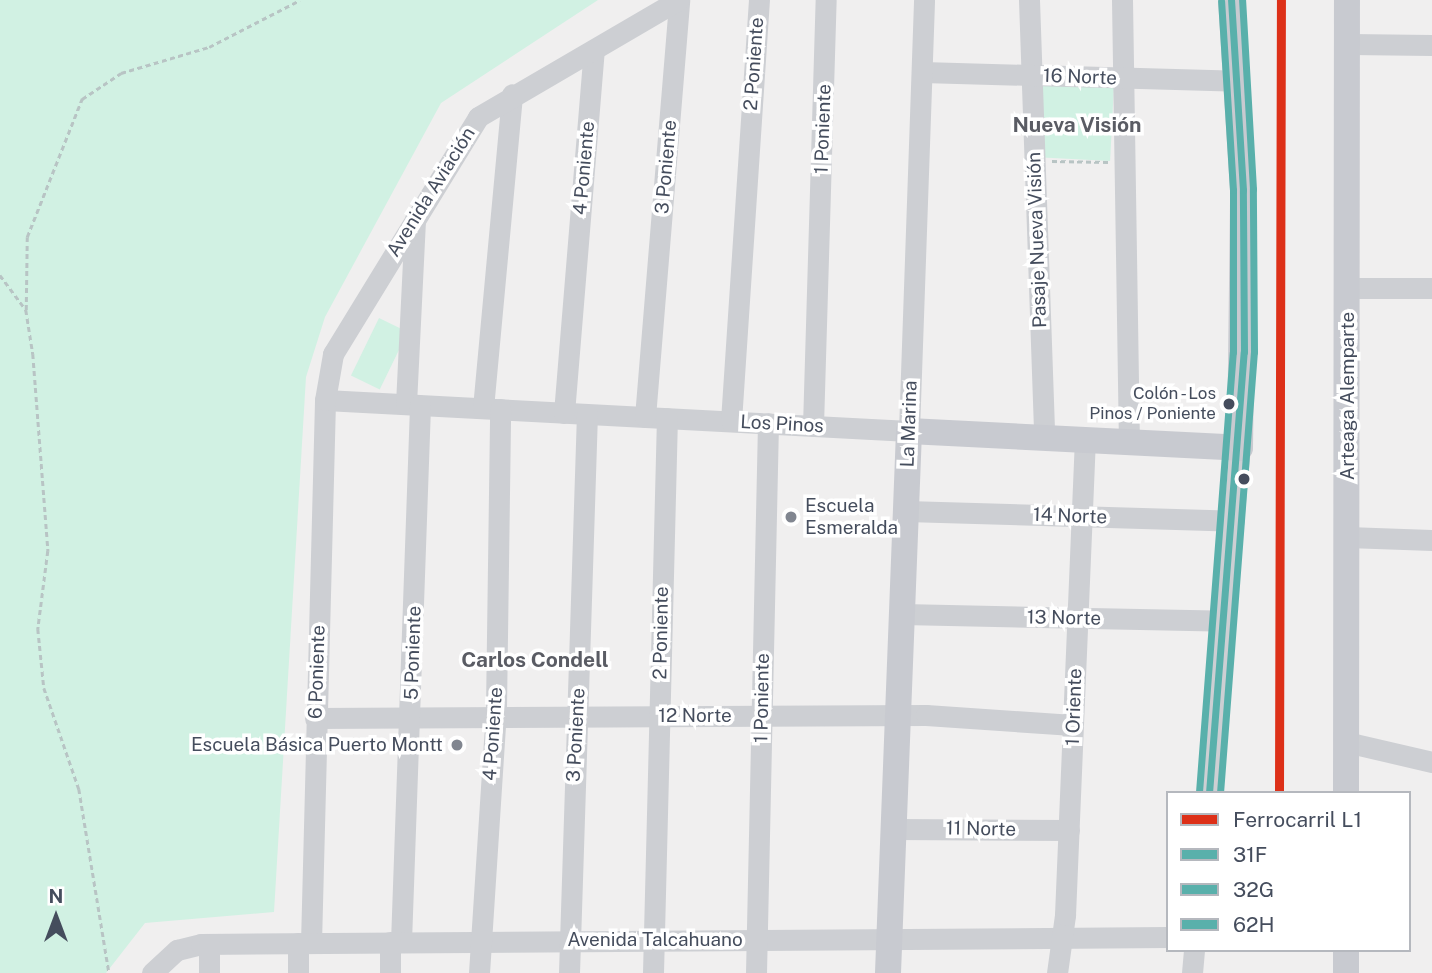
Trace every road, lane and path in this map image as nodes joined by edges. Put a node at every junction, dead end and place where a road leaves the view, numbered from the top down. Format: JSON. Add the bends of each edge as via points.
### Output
{"nodes":[{"id":1,"x":300,"y":0,"type":"edge"},
{"id":2,"x":679,"y":0,"type":"edge"},
{"id":3,"x":759,"y":0,"type":"edge"},
{"id":4,"x":827,"y":0,"type":"edge"},
{"id":5,"x":925,"y":0,"type":"edge"},
{"id":6,"x":1029,"y":0,"type":"edge"},
{"id":7,"x":1122,"y":0,"type":"edge"},
{"id":8,"x":1231,"y":0,"type":"edge"},
{"id":9,"x":1347,"y":0,"type":"edge"},
{"id":10,"x":1349,"y":44,"type":"junction"},
{"id":11,"x":1432,"y":45,"type":"edge"},
{"id":12,"x":594,"y":50,"type":"junction"},
{"id":13,"x":922,"y":72,"type":"junction"},
{"id":14,"x":1031,"y":75,"type":"junction"},
{"id":15,"x":1126,"y":79,"type":"junction"},
{"id":16,"x":1237,"y":81,"type":"junction"},
{"id":17,"x":512,"y":94,"type":"junction"},
{"id":18,"x":1035,"y":160,"type":"junction"},
{"id":19,"x":1127,"y":163,"type":"junction"},
{"id":20,"x":415,"y":216,"type":"junction"},
{"id":21,"x":0,"y":275,"type":"edge"},
{"id":22,"x":1348,"y":288,"type":"junction"},
{"id":23,"x":1432,"y":288,"type":"edge"},
{"id":24,"x":26,"y":310,"type":"junction"},
{"id":25,"x":325,"y":400,"type":"junction"},
{"id":26,"x":413,"y":405,"type":"junction"},
{"id":27,"x":491,"y":409,"type":"junction"},
{"id":28,"x":564,"y":413,"type":"junction"},
{"id":29,"x":587,"y":414,"type":"junction"},
{"id":30,"x":645,"y":417,"type":"junction"},
{"id":31,"x":667,"y":418,"type":"junction"},
{"id":32,"x":731,"y":421,"type":"junction"},
{"id":33,"x":768,"y":424,"type":"junction"},
{"id":34,"x":813,"y":426,"type":"junction"},
{"id":35,"x":909,"y":431,"type":"junction"},
{"id":36,"x":1044,"y":438,"type":"junction"},
{"id":37,"x":1085,"y":440,"type":"junction"},
{"id":38,"x":1129,"y":442,"type":"junction"},
{"id":39,"x":1240,"y":448,"type":"junction"},
{"id":40,"x":906,"y":512,"type":"junction"},
{"id":41,"x":1082,"y":516,"type":"junction"},
{"id":42,"x":1234,"y":521,"type":"junction"},
{"id":43,"x":1347,"y":537,"type":"junction"},
{"id":44,"x":1432,"y":540,"type":"edge"},
{"id":45,"x":902,"y":614,"type":"junction"},
{"id":46,"x":1078,"y":618,"type":"junction"},
{"id":47,"x":1226,"y":621,"type":"junction"},
{"id":48,"x":898,"y":715,"type":"junction"},
{"id":49,"x":659,"y":716,"type":"junction"},
{"id":50,"x":762,"y":716,"type":"junction"},
{"id":51,"x":493,"y":717,"type":"junction"},
{"id":52,"x":576,"y":717,"type":"junction"},
{"id":53,"x":316,"y":718,"type":"junction"},
{"id":54,"x":410,"y":718,"type":"junction"},
{"id":55,"x":1073,"y":725,"type":"junction"},
{"id":56,"x":1346,"y":743,"type":"junction"},
{"id":57,"x":1432,"y":761,"type":"edge"},
{"id":58,"x":1209,"y":791,"type":"edge"},
{"id":59,"x":1346,"y":791,"type":"edge"},
{"id":60,"x":894,"y":829,"type":"junction"},
{"id":61,"x":1069,"y":830,"type":"junction"},
{"id":62,"x":1061,"y":937,"type":"junction"},
{"id":63,"x":1166,"y":937,"type":"edge"},
{"id":64,"x":890,"y":939,"type":"junction"},
{"id":65,"x":654,"y":940,"type":"junction"},
{"id":66,"x":757,"y":940,"type":"junction"},
{"id":67,"x":569,"y":941,"type":"junction"},
{"id":68,"x":396,"y":942,"type":"junction"},
{"id":69,"x":483,"y":942,"type":"junction"},
{"id":70,"x":304,"y":943,"type":"junction"},
{"id":71,"x":209,"y":944,"type":"junction"},
{"id":72,"x":1194,"y":952,"type":"edge"},
{"id":73,"x":1346,"y":952,"type":"edge"},
{"id":74,"x":109,"y":973,"type":"edge"},
{"id":75,"x":152,"y":973,"type":"edge"},
{"id":76,"x":209,"y":973,"type":"edge"},
{"id":77,"x":298,"y":973,"type":"edge"},
{"id":78,"x":390,"y":973,"type":"edge"},
{"id":79,"x":479,"y":973,"type":"edge"},
{"id":80,"x":569,"y":973,"type":"edge"},
{"id":81,"x":653,"y":973,"type":"edge"},
{"id":82,"x":756,"y":973,"type":"edge"},
{"id":83,"x":888,"y":973,"type":"edge"},
{"id":84,"x":1057,"y":973,"type":"edge"},
{"id":85,"x":1192,"y":973,"type":"edge"},
{"id":86,"x":1346,"y":973,"type":"edge"}],
"edges":[{"from":1,"to":24,"type":"path","via":[[209,47],[121,73],[82,99],[27,237]]},
{"from":2,"to":12,"type":"street","name":"Avenida Aviación"},
{"from":2,"to":30,"type":"street","name":"3 Poniente"},
{"from":3,"to":32,"type":"street","name":"2 Poniente"},
{"from":4,"to":34,"type":"street","name":"1 Poniente"},
{"from":5,"to":13,"type":"street","name":"La Marina"},
{"from":6,"to":14,"type":"street","name":"Pasaje Nueva Visión"},
{"from":7,"to":15,"type":"street"},
{"from":8,"to":16,"type":"main road"},
{"from":9,"to":10,"type":"main road","name":"Arteaga Alemparte"},
{"from":10,"to":11,"type":"street"},
{"from":10,"to":22,"type":"main road","name":"Arteaga Alemparte"},
{"from":12,"to":17,"type":"street","name":"Avenida Aviación"},
{"from":12,"to":28,"type":"street","name":"4 Poniente"},
{"from":13,"to":14,"type":"street","name":"16 Norte"},
{"from":13,"to":35,"type":"street","name":"La Marina"},
{"from":14,"to":15,"type":"street","name":"16 Norte"},
{"from":14,"to":18,"type":"street","name":"Pasaje Nueva Visión"},
{"from":15,"to":16,"type":"street","name":"16 Norte"},
{"from":15,"to":19,"type":"street"},
{"from":16,"to":39,"type":"main road","via":[[1244,248]]},
{"from":17,"to":20,"type":"street","name":"Avenida Aviación","via":[[472,124]]},
{"from":17,"to":27,"type":"street"},
{"from":18,"to":19,"type":"path"},
{"from":18,"to":36,"type":"street","name":"Pasaje Nueva Visión"},
{"from":19,"to":38,"type":"street"},
{"from":20,"to":25,"type":"street","name":"Avenida Aviación","via":[[333,354]]},
{"from":20,"to":26,"type":"street"},
{"from":21,"to":24,"type":"path"},
{"from":22,"to":23,"type":"street"},
{"from":22,"to":43,"type":"main road","name":"Arteaga Alemparte"},
{"from":24,"to":74,"type":"path","via":[[41,411],[48,551],[38,629],[44,688],[79,789]]},
{"from":25,"to":26,"type":"street","name":"Los Pinos"},
{"from":25,"to":53,"type":"street","name":"6 Poniente"},
{"from":26,"to":27,"type":"street","name":"Los Pinos"},
{"from":26,"to":54,"type":"street","name":"5 Poniente"},
{"from":27,"to":28,"type":"street","name":"Los Pinos"},
{"from":27,"to":51,"type":"street","name":"4 Poniente"},
{"from":28,"to":29,"type":"street","name":"Los Pinos"},
{"from":29,"to":30,"type":"street","name":"Los Pinos"},
{"from":29,"to":52,"type":"street","name":"3 Poniente"},
{"from":30,"to":31,"type":"street","name":"Los Pinos"},
{"from":31,"to":32,"type":"street","name":"Los Pinos"},
{"from":31,"to":49,"type":"street","name":"2 Poniente"},
{"from":32,"to":33,"type":"street","name":"Los Pinos"},
{"from":33,"to":34,"type":"street","name":"Los Pinos"},
{"from":33,"to":50,"type":"street","name":"1 Poniente"},
{"from":34,"to":35,"type":"street","name":"Los Pinos"},
{"from":35,"to":36,"type":"main road","name":"Los Pinos"},
{"from":35,"to":40,"type":"main road","name":"La Marina"},
{"from":36,"to":37,"type":"main road","name":"Los Pinos"},
{"from":37,"to":38,"type":"main road","name":"Los Pinos"},
{"from":37,"to":41,"type":"street","name":"1 Oriente"},
{"from":38,"to":39,"type":"main road","name":"Los Pinos"},
{"from":39,"to":42,"type":"street"},
{"from":40,"to":41,"type":"street","name":"14 Norte"},
{"from":40,"to":45,"type":"main road","name":"La Marina"},
{"from":41,"to":42,"type":"street","name":"14 Norte"},
{"from":41,"to":46,"type":"street","name":"1 Oriente"},
{"from":42,"to":47,"type":"street"},
{"from":43,"to":44,"type":"street"},
{"from":43,"to":56,"type":"main road","name":"Arteaga Alemparte"},
{"from":45,"to":46,"type":"street","name":"13 Norte"},
{"from":45,"to":48,"type":"main road","name":"La Marina"},
{"from":46,"to":47,"type":"street","name":"13 Norte"},
{"from":46,"to":55,"type":"street","name":"1 Oriente"},
{"from":47,"to":58,"type":"street"},
{"from":48,"to":50,"type":"street","name":"12 Norte"},
{"from":48,"to":55,"type":"street","name":"12 Norte"},
{"from":48,"to":60,"type":"main road","name":"La Marina"},
{"from":49,"to":50,"type":"street","name":"12 Norte"},
{"from":49,"to":52,"type":"street","name":"12 Norte"},
{"from":49,"to":65,"type":"street","name":"2 Poniente"},
{"from":50,"to":66,"type":"street","name":"1 Poniente"},
{"from":51,"to":52,"type":"street","name":"12 Norte"},
{"from":51,"to":54,"type":"street","name":"12 Norte"},
{"from":51,"to":69,"type":"street","name":"4 Poniente"},
{"from":52,"to":67,"type":"street","name":"3 Poniente"},
{"from":53,"to":54,"type":"street","name":"12 Norte"},
{"from":53,"to":70,"type":"street","name":"6 Poniente"},
{"from":54,"to":68,"type":"street","name":"5 Poniente"},
{"from":55,"to":61,"type":"street","name":"1 Oriente"},
{"from":56,"to":57,"type":"street"},
{"from":56,"to":59,"type":"main road","name":"Arteaga Alemparte"},
{"from":60,"to":61,"type":"street","name":"11 Norte"},
{"from":60,"to":64,"type":"main road","name":"La Marina"},
{"from":61,"to":62,"type":"street","name":"1 Oriente"},
{"from":62,"to":63,"type":"street","name":"Avenida Talcahuano"},
{"from":62,"to":64,"type":"street","name":"Avenida Talcahuano"},
{"from":62,"to":84,"type":"street","name":"1 Oriente"},
{"from":64,"to":66,"type":"street","name":"Avenida Talcahuano"},
{"from":64,"to":83,"type":"main road","name":"La Marina"},
{"from":65,"to":66,"type":"street","name":"Avenida Talcahuano"},
{"from":65,"to":67,"type":"street","name":"Avenida Talcahuano"},
{"from":65,"to":81,"type":"street","name":"2 Poniente"},
{"from":66,"to":82,"type":"street","name":"1 Poniente"},
{"from":67,"to":69,"type":"street","name":"Avenida Talcahuano"},
{"from":67,"to":80,"type":"street","name":"3 Poniente"},
{"from":68,"to":69,"type":"street","name":"Avenida Talcahuano"},
{"from":68,"to":70,"type":"street","name":"Avenida Talcahuano"},
{"from":68,"to":78,"type":"street","name":"5 Poniente"},
{"from":69,"to":79,"type":"street","name":"4 Poniente"},
{"from":70,"to":71,"type":"street","name":"Avenida Talcahuano"},
{"from":70,"to":77,"type":"street","name":"6 Poniente"},
{"from":71,"to":75,"type":"street","name":"Avenida Talcahuano","via":[[177,950]]},
{"from":71,"to":76,"type":"street"},
{"from":72,"to":85,"type":"street"},
{"from":73,"to":86,"type":"main road"}]}
